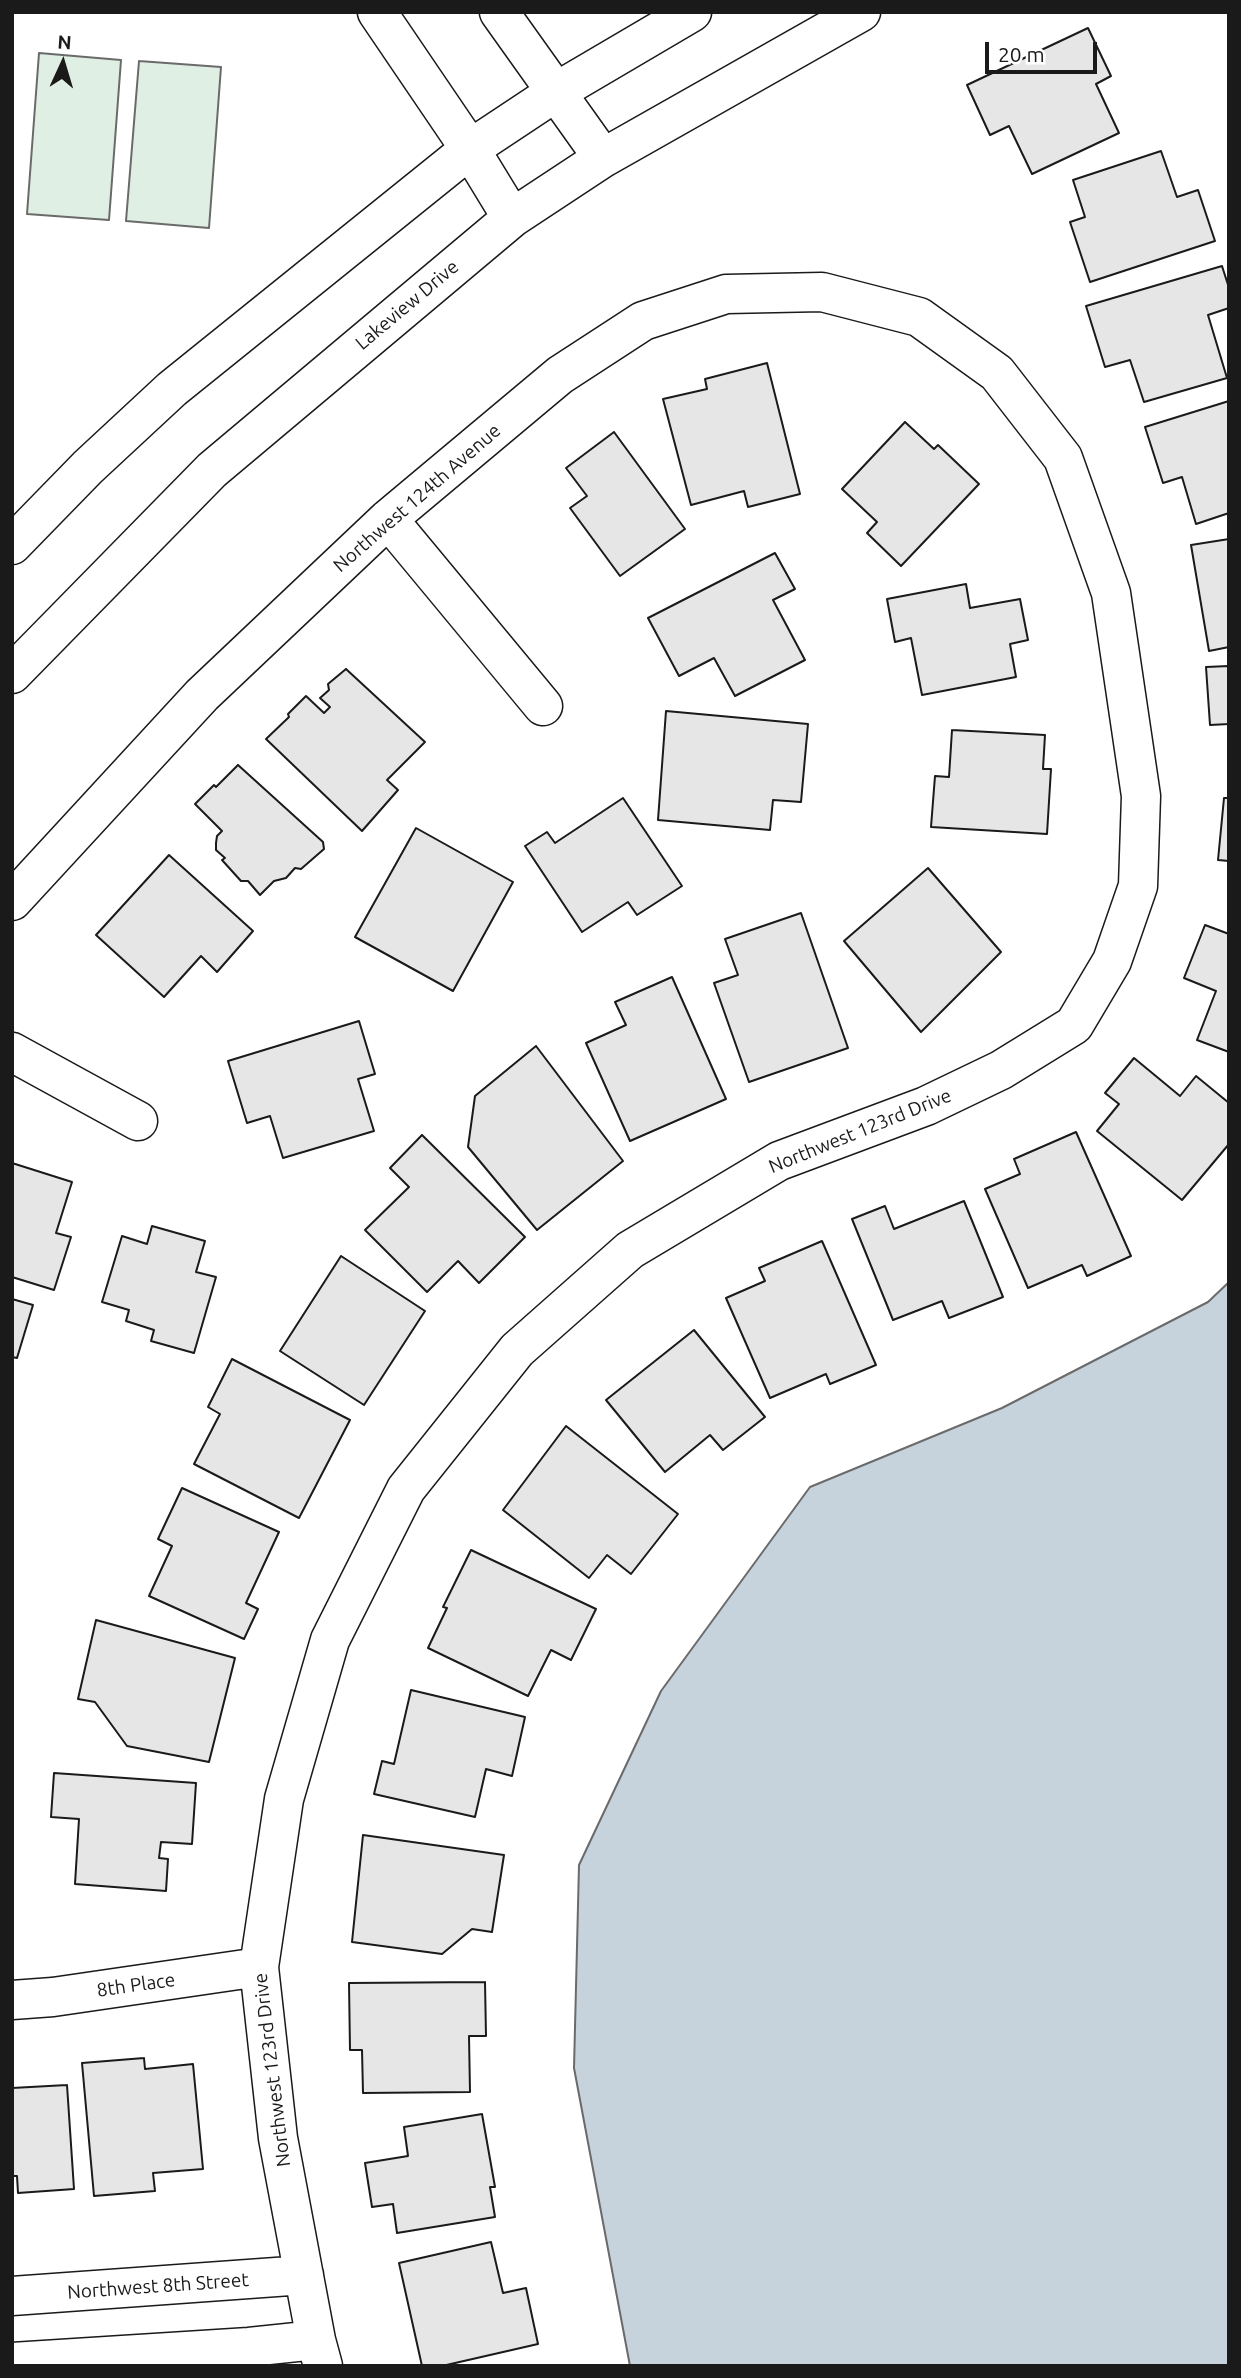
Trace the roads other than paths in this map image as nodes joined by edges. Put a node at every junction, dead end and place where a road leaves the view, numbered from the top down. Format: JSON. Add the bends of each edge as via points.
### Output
{"nodes":[{"id":1,"x":499,"y":12,"type":"edge"},
{"id":2,"x":692,"y":12,"type":"edge"},
{"id":3,"x":861,"y":12,"type":"edge"},
{"id":4,"x":383,"y":14,"type":"edge"},
{"id":5,"x":556,"y":92,"type":"junction"},
{"id":6,"x":470,"y":149,"type":"junction"},
{"id":7,"x":603,"y":158,"type":"junction"},
{"id":8,"x":512,"y":218,"type":"junction"},
{"id":9,"x":919,"y":317,"type":"joint"},
{"id":10,"x":388,"y":519,"type":"junction"},
{"id":11,"x":12,"y":545,"type":"edge"},
{"id":12,"x":12,"y":674,"type":"edge"},
{"id":13,"x":543,"y":706,"type":"dead end"},
{"id":14,"x":12,"y":901,"type":"edge"},
{"id":15,"x":12,"y":1052,"type":"edge"},
{"id":16,"x":138,"y":1121,"type":"dead end"},
{"id":17,"x":260,"y":1967,"type":"junction"},
{"id":18,"x":12,"y":2000,"type":"edge"},
{"id":19,"x":304,"y":2274,"type":"junction"},
{"id":20,"x":12,"y":2296,"type":"edge"},
{"id":21,"x":320,"y":2353,"type":"edge"},
{"id":22,"x":12,"y":2362,"type":"edge"}],
"edges":[{"from":1,"to":5,"type":"street"},
{"from":2,"to":5,"type":"street"},
{"from":3,"to":7,"type":"street","name":"Lakeview Drive"},
{"from":4,"to":6,"type":"street"},
{"from":5,"to":6,"type":"street"},
{"from":5,"to":7,"type":"street"},
{"from":6,"to":8,"type":"street"},
{"from":6,"to":11,"type":"street","via":[[173,388]]},
{"from":7,"to":8,"type":"street","name":"Lakeview Drive"},
{"from":8,"to":12,"type":"street","name":"Lakeview Drive","via":[[212,470]]},
{"from":9,"to":10,"type":"street","name":"Northwest 124th Avenue","via":[[808,292],[726,294],[642,321],[560,375]]},
{"from":9,"to":17,"type":"street","name":"Northwest 123rd Drive","via":[[997,373],[1063,458],[1111,593],[1141,796],[1138,886],[1112,961],[1074,1025],[1001,1070],[926,1106],[779,1161],[630,1251],[517,1350],[405,1489],[331,1640],[284,1799]]},
{"from":10,"to":13,"type":"street"},
{"from":10,"to":14,"type":"street","name":"Northwest 124th Avenue","via":[[202,695]]},
{"from":15,"to":16,"type":"street"},
{"from":17,"to":18,"type":"street","name":"8th Place"},
{"from":17,"to":19,"type":"street","name":"Northwest 123rd Drive","via":[[278,2138]]},
{"from":19,"to":20,"type":"street","name":"Northwest 8th Street"},
{"from":19,"to":21,"type":"street","name":"Northwest 123rd Drive"},
{"from":21,"to":22,"type":"street","via":[[249,2347]]}]}
